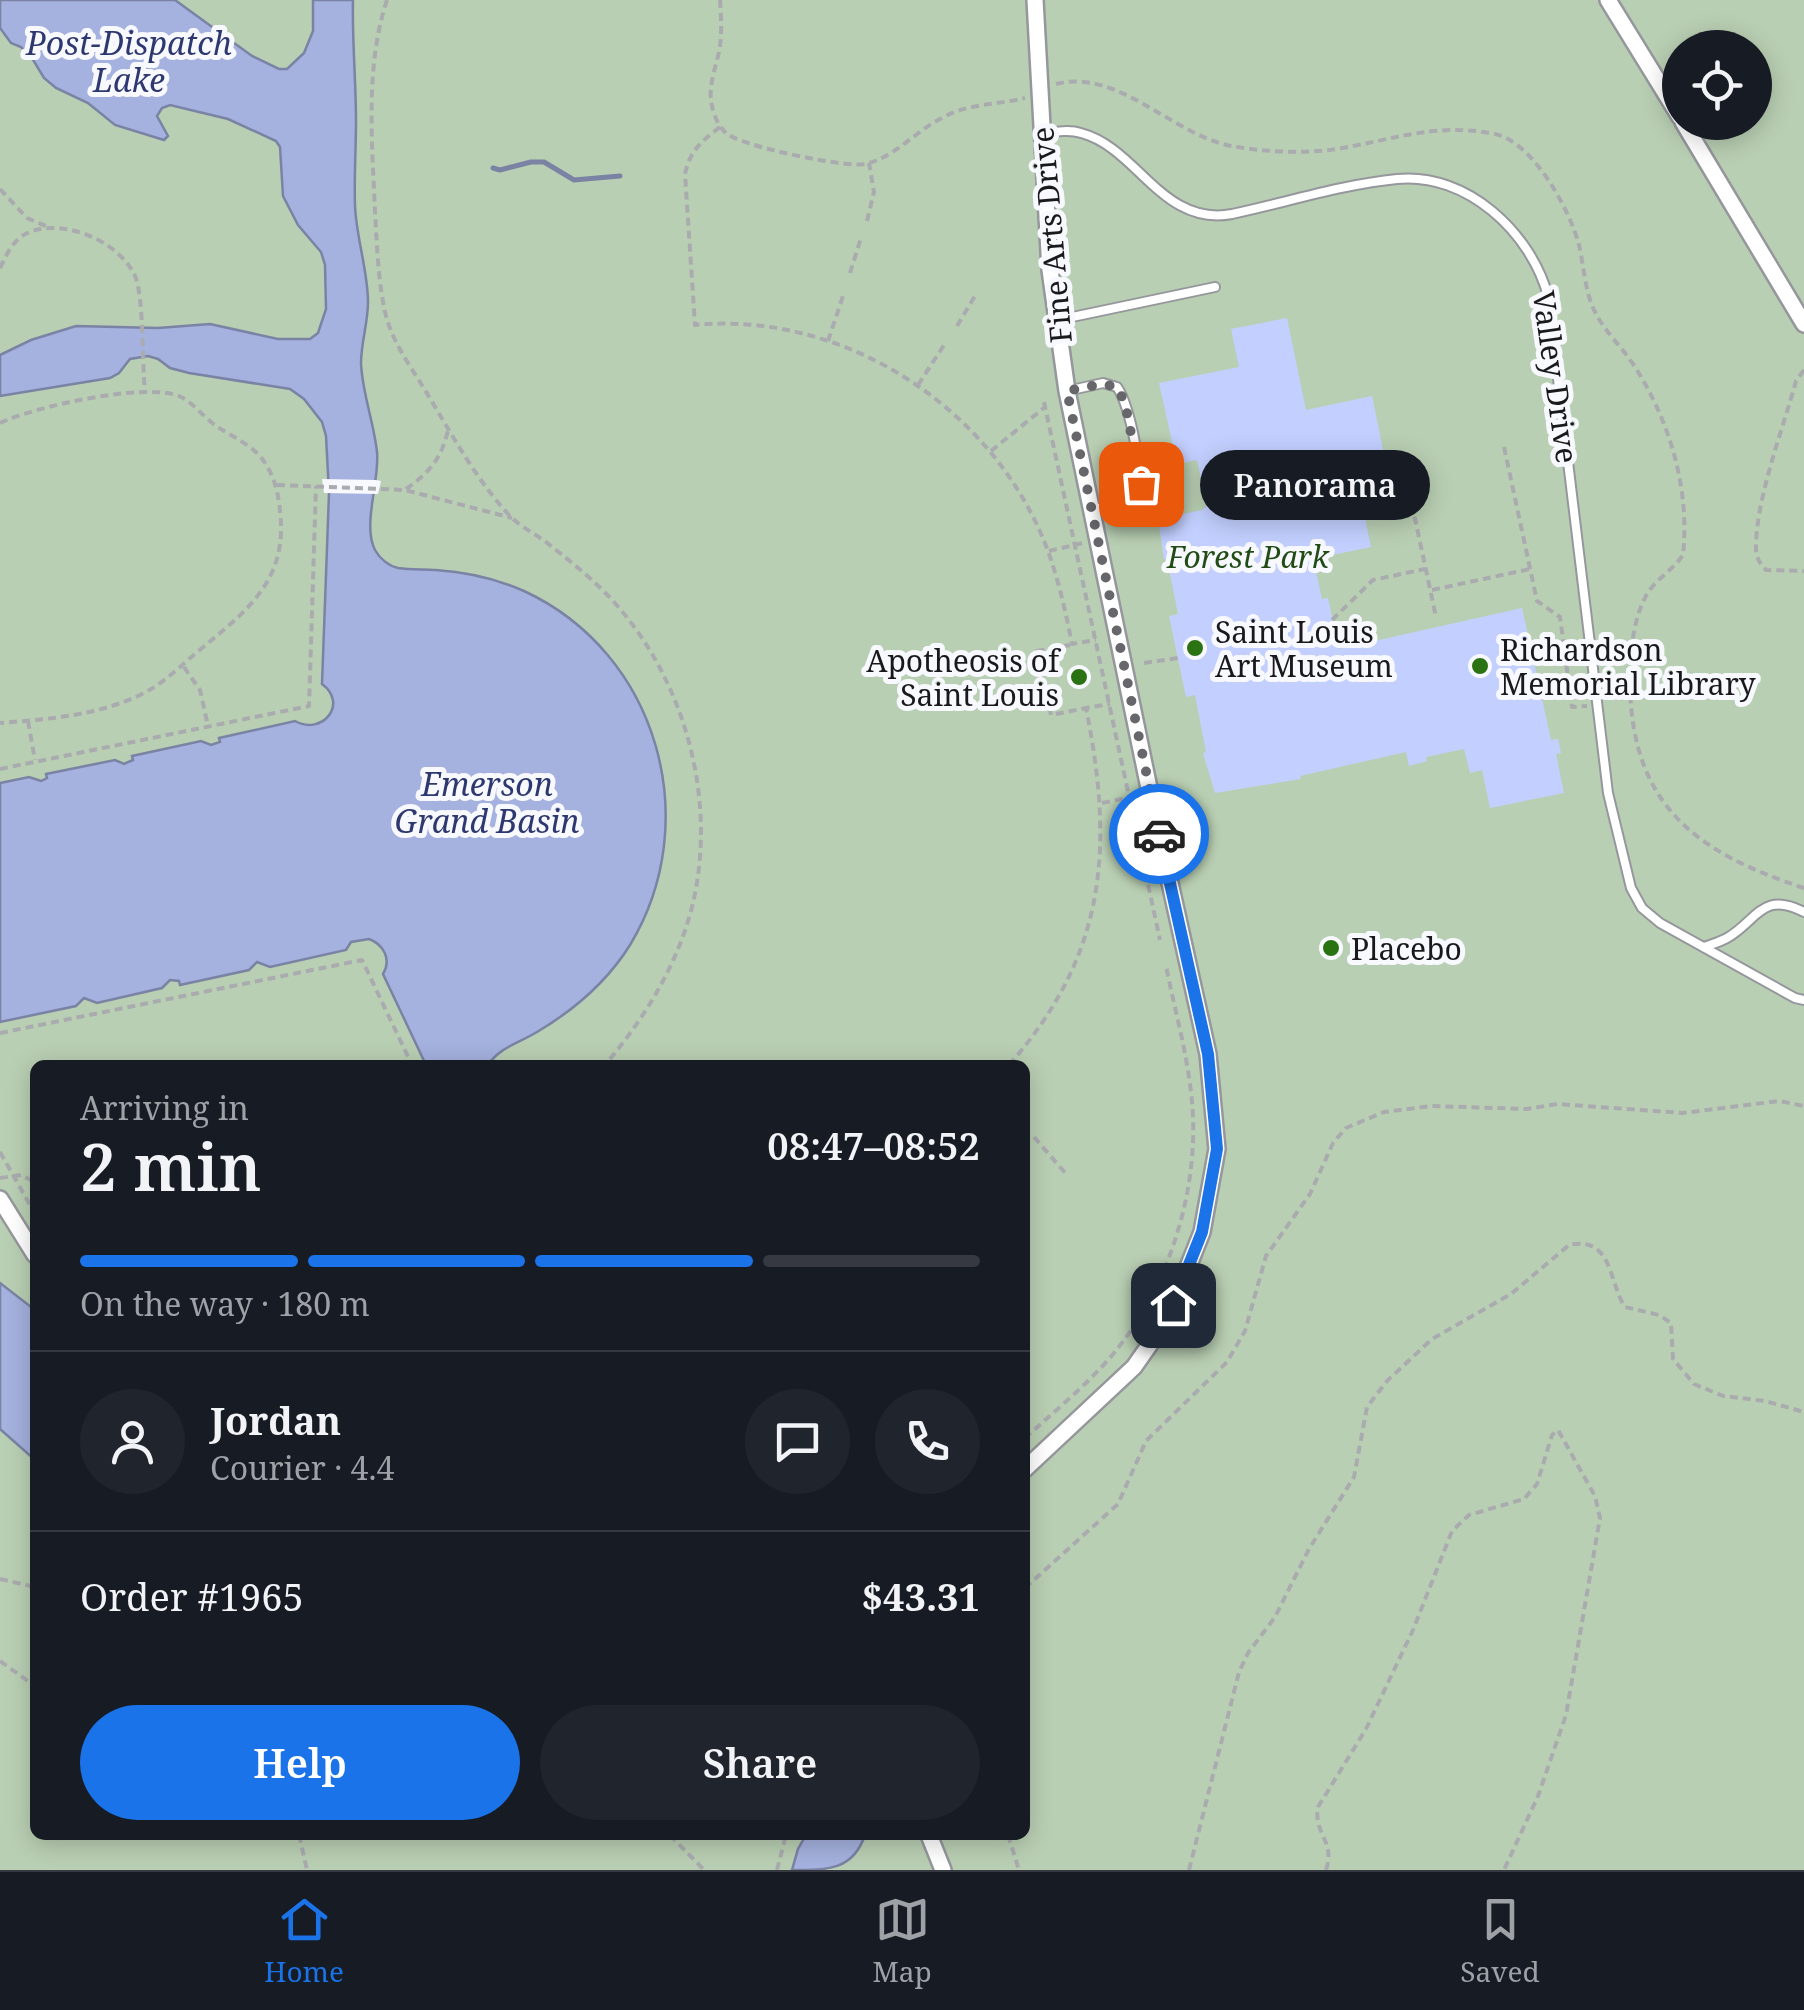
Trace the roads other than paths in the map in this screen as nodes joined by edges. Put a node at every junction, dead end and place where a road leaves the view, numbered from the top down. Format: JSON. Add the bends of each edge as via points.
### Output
{"nodes":[{"id":1,"x":1035,"y":0,"type":"edge"},
{"id":2,"x":1608,"y":0,"type":"edge"},
{"id":3,"x":1662,"y":88,"type":"edge"},
{"id":4,"x":1041,"y":134,"type":"junction"},
{"id":5,"x":1694,"y":140,"type":"edge"},
{"id":6,"x":1215,"y":287,"type":"dead end"},
{"id":7,"x":1056,"y":320,"type":"junction"},
{"id":8,"x":1804,"y":324,"type":"edge"},
{"id":9,"x":1067,"y":391,"type":"junction"},
{"id":10,"x":1091,"y":510,"type":"junction"},
{"id":11,"x":1804,"y":912,"type":"edge"},
{"id":12,"x":1704,"y":947,"type":"junction"},
{"id":13,"x":1804,"y":1000,"type":"edge"},
{"id":14,"x":0,"y":1199,"type":"edge"},
{"id":15,"x":30,"y":1246,"type":"edge"},
{"id":16,"x":1030,"y":1464,"type":"edge"},
{"id":17,"x":931,"y":1840,"type":"edge"},
{"id":18,"x":943,"y":1870,"type":"edge"}],
"edges":[{"from":1,"to":4,"type":"street","name":"Fine Arts Drive"},
{"from":2,"to":3,"type":"street"},
{"from":4,"to":7,"type":"street","name":"Fine Arts Drive"},
{"from":4,"to":12,"type":"lane","name":"Valley Drive","via":[[1088,135],[1171,200],[1208,216],[1399,178],[1471,196],[1514,230],[1548,296],[1596,705],[1624,866],[1636,899],[1660,923]]},
{"from":5,"to":8,"type":"street"},
{"from":6,"to":7,"type":"lane"},
{"from":7,"to":9,"type":"street","name":"Fine Arts Drive"},
{"from":9,"to":10,"type":"street","name":"Fine Arts Drive"},
{"from":9,"to":10,"type":"lane","via":[[1117,387],[1140,477],[1136,497]]},
{"from":10,"to":16,"type":"street","name":"Fine Arts Drive","via":[[1208,1054],[1217,1149],[1202,1232],[1173,1305],[1134,1367]]},
{"from":11,"to":12,"type":"lane","via":[[1764,907],[1727,938]]},
{"from":12,"to":13,"type":"lane","name":"Valley Drive"},
{"from":14,"to":15,"type":"street"},
{"from":17,"to":18,"type":"street"}]}
